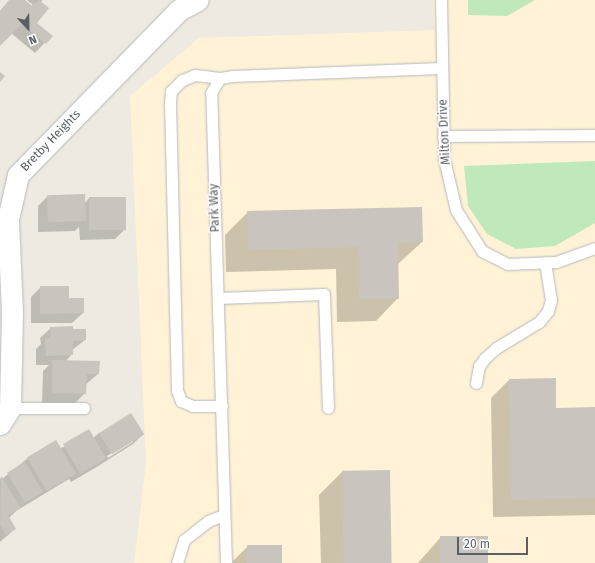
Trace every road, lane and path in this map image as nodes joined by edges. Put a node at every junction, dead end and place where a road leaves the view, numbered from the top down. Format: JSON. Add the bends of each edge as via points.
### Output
{"nodes":[{"id":1,"x":198,"y":0,"type":"edge"},
{"id":2,"x":441,"y":0,"type":"edge"},
{"id":3,"x":442,"y":68,"type":"junction"},
{"id":4,"x":220,"y":78,"type":"junction"},
{"id":5,"x":595,"y":135,"type":"edge"},
{"id":6,"x":443,"y":136,"type":"junction"},
{"id":7,"x":595,"y":248,"type":"edge"},
{"id":8,"x":550,"y":262,"type":"junction"},
{"id":9,"x":218,"y":298,"type":"junction"},
{"id":10,"x":476,"y":383,"type":"dead end"},
{"id":11,"x":222,"y":406,"type":"junction"},
{"id":12,"x":84,"y":408,"type":"dead end"},
{"id":13,"x":328,"y":408,"type":"dead end"},
{"id":14,"x":5,"y":416,"type":"edge"},
{"id":15,"x":224,"y":515,"type":"junction"},
{"id":16,"x":177,"y":563,"type":"edge"},
{"id":17,"x":226,"y":563,"type":"edge"}],
"edges":[{"from":1,"to":14,"type":"street","name":"Bretby Heights","via":[[179,10],[18,175],[8,219],[12,312]]},
{"from":2,"to":3,"type":"lane","name":"Milton Drive"},
{"from":3,"to":4,"type":"lane"},
{"from":3,"to":6,"type":"lane","name":"Milton Drive"},
{"from":4,"to":9,"type":"lane","name":"Park Way","via":[[211,92]]},
{"from":4,"to":11,"type":"lane","via":[[195,75],[182,80],[171,91],[170,104],[177,390],[181,401],[193,406]]},
{"from":5,"to":6,"type":"lane"},
{"from":6,"to":8,"type":"lane","name":"Milton Drive","via":[[444,159],[456,210],[482,251],[507,264]]},
{"from":7,"to":8,"type":"lane","name":"Milton Drive"},
{"from":8,"to":10,"type":"lane","via":[[551,300],[548,310],[539,322],[496,348],[485,358],[479,366]]},
{"from":9,"to":11,"type":"lane","name":"Park Way"},
{"from":9,"to":13,"type":"lane","via":[[324,294]]},
{"from":11,"to":15,"type":"lane","name":"Park Way"},
{"from":12,"to":14,"type":"lane"},
{"from":15,"to":16,"type":"lane","via":[[208,521],[184,540]]},
{"from":15,"to":17,"type":"lane","name":"Park Way"}]}
